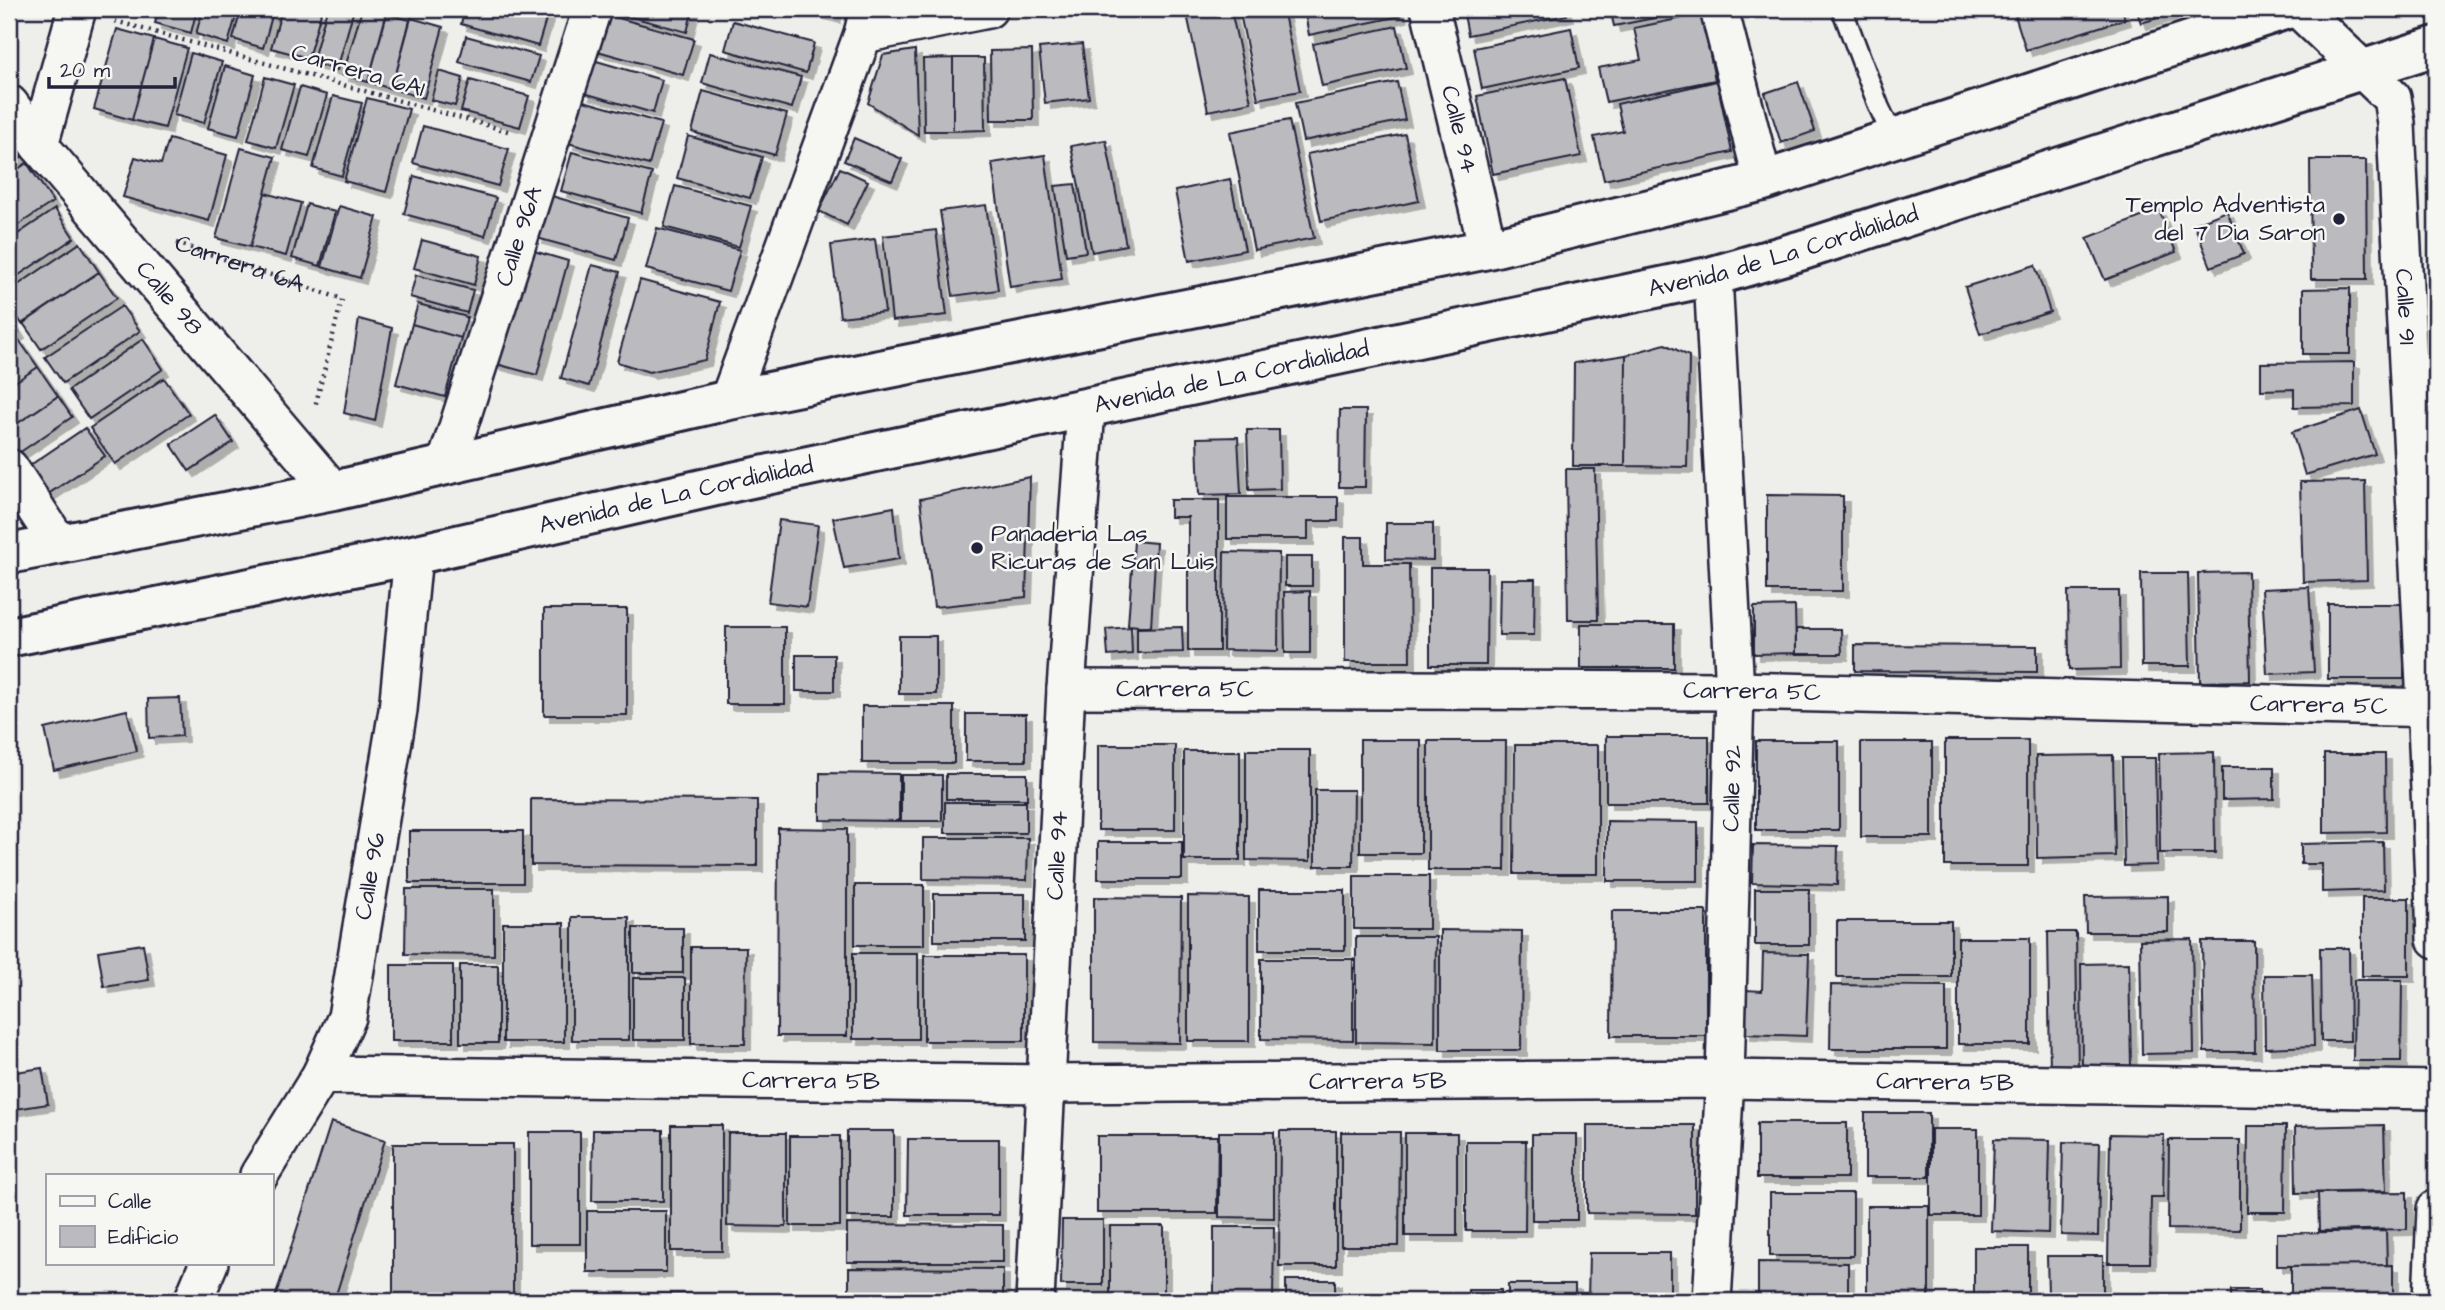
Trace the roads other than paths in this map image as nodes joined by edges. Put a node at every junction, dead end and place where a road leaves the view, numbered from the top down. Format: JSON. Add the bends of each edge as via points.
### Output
{"nodes":[{"id":1,"x":77,"y":9,"type":"edge"},
{"id":2,"x":592,"y":9,"type":"edge"},
{"id":3,"x":988,"y":9,"type":"edge"},
{"id":4,"x":1430,"y":9,"type":"edge"},
{"id":5,"x":1719,"y":9,"type":"edge"},
{"id":6,"x":1842,"y":9,"type":"edge"},
{"id":7,"x":2287,"y":9,"type":"edge"},
{"id":8,"x":2299,"y":9,"type":"edge"},
{"id":9,"x":866,"y":22,"type":"edge"},
{"id":10,"x":2436,"y":46,"type":"edge"},
{"id":11,"x":2364,"y":71,"type":"junction"},
{"id":12,"x":9,"y":104,"type":"edge"},
{"id":13,"x":1894,"y":139,"type":"junction"},
{"id":14,"x":39,"y":145,"type":"junction"},
{"id":15,"x":1763,"y":181,"type":"junction"},
{"id":16,"x":1488,"y":249,"type":"junction"},
{"id":17,"x":1713,"y":276,"type":"junction"},
{"id":18,"x":2421,"y":362,"type":"edge"},
{"id":19,"x":729,"y":400,"type":"junction"},
{"id":20,"x":1086,"y":409,"type":"junction"},
{"id":21,"x":446,"y":465,"type":"junction"},
{"id":22,"x":9,"y":468,"type":"edge"},
{"id":23,"x":333,"y":491,"type":"junction"},
{"id":24,"x":59,"y":544,"type":"junction"},
{"id":25,"x":9,"y":554,"type":"edge"},
{"id":26,"x":413,"y":555,"type":"junction"},
{"id":27,"x":9,"y":637,"type":"edge"},
{"id":28,"x":1066,"y":689,"type":"junction"},
{"id":29,"x":1735,"y":691,"type":"junction"},
{"id":30,"x":2432,"y":708,"type":"edge"},
{"id":31,"x":2436,"y":939,"type":"edge"},
{"id":32,"x":321,"y":1075,"type":"junction"},
{"id":33,"x":1725,"y":1079,"type":"junction"},
{"id":34,"x":1047,"y":1084,"type":"junction"},
{"id":35,"x":2436,"y":1090,"type":"edge"},
{"id":36,"x":260,"y":1174,"type":"edge"},
{"id":37,"x":2436,"y":1209,"type":"edge"},
{"id":38,"x":209,"y":1264,"type":"edge"},
{"id":39,"x":193,"y":1301,"type":"edge"},
{"id":40,"x":1035,"y":1301,"type":"edge"},
{"id":41,"x":1712,"y":1301,"type":"edge"},
{"id":42,"x":2432,"y":1301,"type":"edge"}],
"edges":[{"from":1,"to":14,"type":"street"},
{"from":2,"to":21,"type":"street","name":"Calle 96A"},
{"from":3,"to":9,"type":"street"},
{"from":4,"to":16,"type":"street","name":"Calle 94"},
{"from":5,"to":15,"type":"street"},
{"from":6,"to":13,"type":"lane"},
{"from":7,"to":13,"type":"main road"},
{"from":8,"to":11,"type":"street","name":"Calle 91"},
{"from":9,"to":19,"type":"street"},
{"from":10,"to":11,"type":"main road","name":"Avenida de La Cordialidad"},
{"from":11,"to":17,"type":"main road","name":"Avenida de La Cordialidad"},
{"from":11,"to":18,"type":"street","name":"Calle 91","via":[[2392,98]]},
{"from":12,"to":14,"type":"street","name":"Calle 98"},
{"from":13,"to":15,"type":"main road"},
{"from":14,"to":23,"type":"street","name":"Calle 98"},
{"from":15,"to":16,"type":"main road"},
{"from":16,"to":19,"type":"main road"},
{"from":17,"to":20,"type":"main road","name":"Avenida de La Cordialidad"},
{"from":17,"to":29,"type":"street","name":"Calle 92"},
{"from":18,"to":30,"type":"street","name":"Calle 91"},
{"from":19,"to":21,"type":"main road"},
{"from":20,"to":26,"type":"main road","name":"Avenida de La Cordialidad","via":[[742,480]]},
{"from":20,"to":28,"type":"street","name":"Calle 94"},
{"from":21,"to":23,"type":"main road"},
{"from":22,"to":24,"type":"street"},
{"from":23,"to":24,"type":"main road"},
{"from":24,"to":25,"type":"main road"},
{"from":26,"to":27,"type":"main road","name":"Avenida de La Cordialidad"},
{"from":26,"to":32,"type":"street","name":"Calle 96","via":[[398,710],[355,975],[347,1017]]},
{"from":28,"to":29,"type":"street","name":"Carrera 5C"},
{"from":28,"to":34,"type":"street","name":"Calle 94"},
{"from":29,"to":30,"type":"street","name":"Carrera 5C"},
{"from":29,"to":33,"type":"street","name":"Calle 92"},
{"from":30,"to":31,"type":"street","name":"Calle 91"},
{"from":32,"to":34,"type":"street","name":"Carrera 5B"},
{"from":32,"to":36,"type":"street","name":"Calle 96"},
{"from":33,"to":34,"type":"street","name":"Carrera 5B"},
{"from":33,"to":35,"type":"street","name":"Carrera 5B"},
{"from":33,"to":41,"type":"street","name":"Calle 92"},
{"from":34,"to":40,"type":"street","name":"Calle 94"},
{"from":37,"to":42,"type":"street"},
{"from":38,"to":39,"type":"street"}]}
